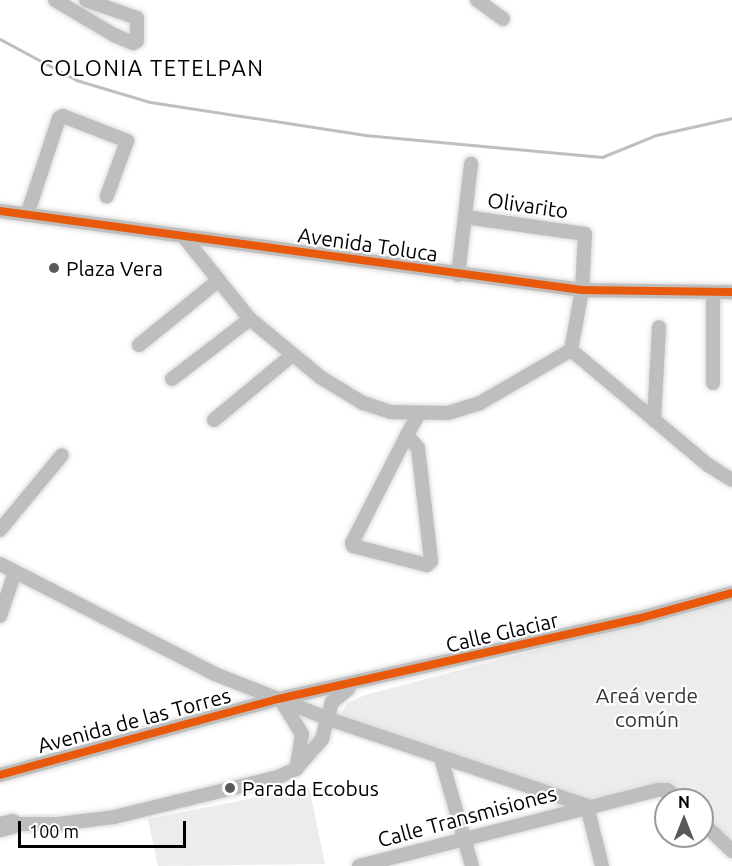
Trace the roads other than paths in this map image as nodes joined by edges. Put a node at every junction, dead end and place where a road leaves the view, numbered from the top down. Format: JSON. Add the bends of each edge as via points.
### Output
{"nodes":[{"id":1,"x":55,"y":0,"type":"edge"},
{"id":2,"x":86,"y":0,"type":"edge"},
{"id":3,"x":477,"y":0,"type":"edge"},
{"id":4,"x":503,"y":20,"type":"dead end"},
{"id":5,"x":471,"y":164,"type":"dead end"},
{"id":6,"x":107,"y":196,"type":"dead end"},
{"id":7,"x":0,"y":211,"type":"edge"},
{"id":8,"x":27,"y":215,"type":"junction"},
{"id":9,"x":465,"y":218,"type":"junction"},
{"id":10,"x":184,"y":237,"type":"junction"},
{"id":11,"x":458,"y":275,"type":"junction"},
{"id":12,"x":219,"y":280,"type":"junction"},
{"id":13,"x":582,"y":290,"type":"junction"},
{"id":14,"x":713,"y":292,"type":"junction"},
{"id":15,"x":732,"y":292,"type":"edge"},
{"id":16,"x":250,"y":319,"type":"junction"},
{"id":17,"x":659,"y":327,"type":"dead end"},
{"id":18,"x":139,"y":345,"type":"dead end"},
{"id":19,"x":571,"y":350,"type":"junction"},
{"id":20,"x":291,"y":356,"type":"junction"},
{"id":21,"x":172,"y":379,"type":"dead end"},
{"id":22,"x":713,"y":382,"type":"dead end"},
{"id":23,"x":418,"y":415,"type":"junction"},
{"id":24,"x":214,"y":420,"type":"dead end"},
{"id":25,"x":654,"y":420,"type":"junction"},
{"id":26,"x":407,"y":435,"type":"junction"},
{"id":27,"x":62,"y":455,"type":"dead end"},
{"id":28,"x":732,"y":480,"type":"edge"},
{"id":29,"x":0,"y":530,"type":"edge"},
{"id":30,"x":0,"y":564,"type":"edge"},
{"id":31,"x":15,"y":572,"type":"junction"},
{"id":32,"x":732,"y":593,"type":"edge"},
{"id":33,"x":0,"y":616,"type":"edge"},
{"id":34,"x":362,"y":682,"type":"junction"},
{"id":35,"x":278,"y":699,"type":"junction"},
{"id":36,"x":329,"y":719,"type":"junction"},
{"id":37,"x":441,"y":758,"type":"junction"},
{"id":38,"x":296,"y":769,"type":"junction"},
{"id":39,"x":0,"y":775,"type":"edge"},
{"id":40,"x":654,"y":790,"type":"edge"},
{"id":41,"x":587,"y":806,"type":"junction"},
{"id":42,"x":4,"y":825,"type":"edge"},
{"id":43,"x":714,"y":834,"type":"edge"},
{"id":44,"x":464,"y":838,"type":"junction"},
{"id":45,"x":732,"y":851,"type":"edge"},
{"id":46,"x":359,"y":866,"type":"edge"},
{"id":47,"x":472,"y":866,"type":"edge"},
{"id":48,"x":602,"y":866,"type":"edge"}],
"edges":[{"from":1,"to":2,"type":"street","via":[[114,36],[137,41],[137,18]]},
{"from":3,"to":4,"type":"street"},
{"from":5,"to":9,"type":"street"},
{"from":6,"to":8,"type":"street","via":[[127,141],[63,116],[59,118]]},
{"from":7,"to":8,"type":"street","name":"Avenida Toluca"},
{"from":8,"to":10,"type":"street","name":"Avenida Toluca"},
{"from":9,"to":11,"type":"street"},
{"from":9,"to":13,"type":"street","name":"Olivarito","via":[[585,234]]},
{"from":10,"to":11,"type":"street","name":"Avenida Toluca"},
{"from":10,"to":12,"type":"street"},
{"from":11,"to":13,"type":"street","name":"Avenida Toluca"},
{"from":12,"to":16,"type":"street"},
{"from":12,"to":18,"type":"street"},
{"from":13,"to":14,"type":"street","name":"Avenida Toluca"},
{"from":13,"to":19,"type":"street"},
{"from":14,"to":15,"type":"street","name":"Avenida Toluca"},
{"from":14,"to":22,"type":"street"},
{"from":16,"to":20,"type":"street"},
{"from":16,"to":21,"type":"street"},
{"from":17,"to":25,"type":"street"},
{"from":19,"to":23,"type":"street","via":[[480,403],[448,413]]},
{"from":19,"to":25,"type":"street"},
{"from":20,"to":23,"type":"street","via":[[363,403]]},
{"from":20,"to":24,"type":"street"},
{"from":23,"to":26,"type":"street"},
{"from":25,"to":28,"type":"street"},
{"from":26,"to":26,"type":"street","via":[[418,448],[431,561],[428,565],[353,546]]},
{"from":27,"to":29,"type":"street"},
{"from":30,"to":31,"type":"street"},
{"from":31,"to":33,"type":"street"},
{"from":31,"to":35,"type":"street","via":[[215,674]]},
{"from":32,"to":34,"type":"street","name":"Calle Glaciar","via":[[637,620]]},
{"from":34,"to":35,"type":"street","name":"Calle Glaciar"},
{"from":34,"to":36,"type":"street","name":"Calle Glaciar","via":[[337,694]]},
{"from":35,"to":36,"type":"street"},
{"from":35,"to":38,"type":"street","via":[[302,734]]},
{"from":35,"to":39,"type":"street","name":"Avenida de las Torres"},
{"from":36,"to":37,"type":"street"},
{"from":36,"to":38,"type":"street","via":[[322,739]]},
{"from":37,"to":41,"type":"street"},
{"from":37,"to":44,"type":"street"},
{"from":38,"to":42,"type":"street","via":[[114,817]]},
{"from":40,"to":41,"type":"street","name":"Calle Transmisiones"},
{"from":41,"to":44,"type":"street","name":"Calle Transmisiones"},
{"from":41,"to":48,"type":"street"},
{"from":43,"to":45,"type":"street"},
{"from":44,"to":46,"type":"street","name":"Calle Transmisiones"},
{"from":44,"to":47,"type":"street"}]}
